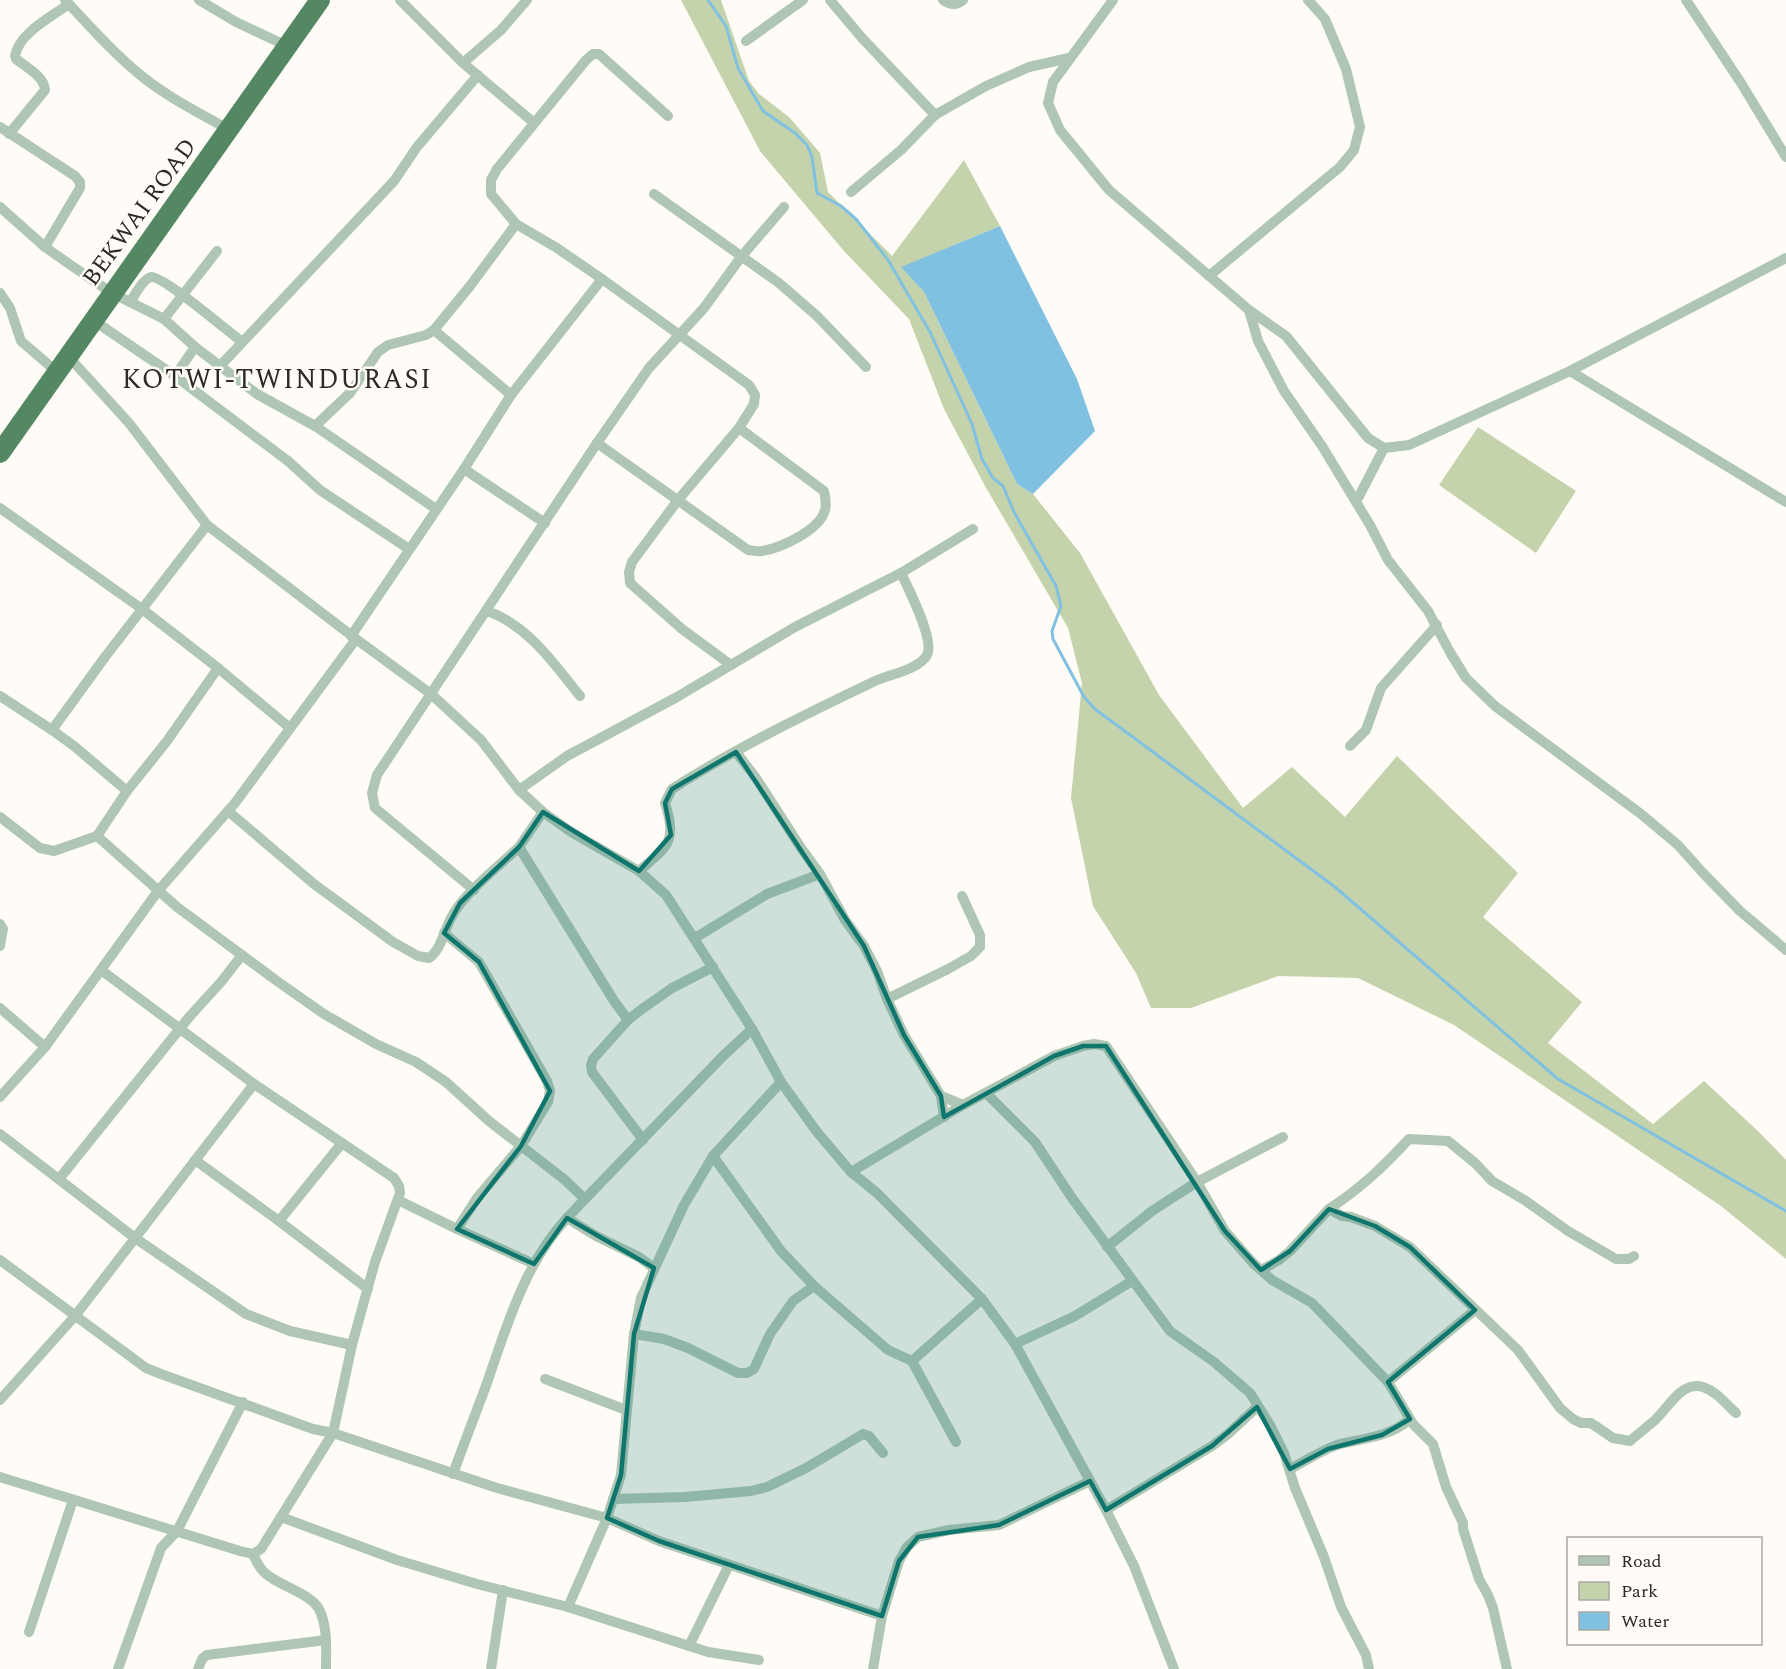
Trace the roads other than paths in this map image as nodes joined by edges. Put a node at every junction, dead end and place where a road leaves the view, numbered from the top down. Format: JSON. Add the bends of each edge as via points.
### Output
{"nodes":[{"id":1,"x":320,"y":0,"type":"edge"},
{"id":2,"x":527,"y":0,"type":"edge"},
{"id":3,"x":803,"y":0,"type":"edge"},
{"id":4,"x":830,"y":0,"type":"edge"},
{"id":5,"x":943,"y":0,"type":"edge"},
{"id":6,"x":963,"y":0,"type":"edge"},
{"id":7,"x":1113,"y":0,"type":"edge"},
{"id":8,"x":1308,"y":0,"type":"edge"},
{"id":9,"x":1686,"y":0,"type":"edge"},
{"id":10,"x":201,"y":1,"type":"edge"},
{"id":11,"x":406,"y":2,"type":"edge"},
{"id":12,"x":71,"y":3,"type":"edge"},
{"id":13,"x":746,"y":42,"type":"dead end"},
{"id":14,"x":287,"y":46,"type":"junction"},
{"id":15,"x":1069,"y":58,"type":"junction"},
{"id":16,"x":462,"y":63,"type":"junction"},
{"id":17,"x":477,"y":75,"type":"junction"},
{"id":18,"x":935,"y":115,"type":"junction"},
{"id":19,"x":668,"y":116,"type":"dead end"},
{"id":20,"x":534,"y":122,"type":"junction"},
{"id":21,"x":0,"y":127,"type":"edge"},
{"id":22,"x":229,"y":130,"type":"junction"},
{"id":23,"x":9,"y":134,"type":"junction"},
{"id":24,"x":1786,"y":157,"type":"edge"},
{"id":25,"x":851,"y":192,"type":"dead end"},
{"id":26,"x":654,"y":194,"type":"dead end"},
{"id":27,"x":0,"y":207,"type":"edge"},
{"id":28,"x":784,"y":207,"type":"dead end"},
{"id":29,"x":516,"y":224,"type":"junction"},
{"id":30,"x":45,"y":247,"type":"junction"},
{"id":31,"x":217,"y":251,"type":"dead end"},
{"id":32,"x":741,"y":257,"type":"junction"},
{"id":33,"x":1786,"y":258,"type":"edge"},
{"id":34,"x":1209,"y":276,"type":"junction"},
{"id":35,"x":602,"y":279,"type":"junction"},
{"id":36,"x":0,"y":293,"type":"edge"},
{"id":37,"x":183,"y":295,"type":"junction"},
{"id":38,"x":121,"y":297,"type":"junction"},
{"id":39,"x":1249,"y":310,"type":"junction"},
{"id":40,"x":164,"y":319,"type":"junction"},
{"id":41,"x":93,"y":320,"type":"junction"},
{"id":42,"x":434,"y":330,"type":"junction"},
{"id":43,"x":680,"y":335,"type":"junction"},
{"id":44,"x":242,"y":342,"type":"junction"},
{"id":45,"x":195,"y":347,"type":"junction"},
{"id":46,"x":63,"y":364,"type":"junction"},
{"id":47,"x":221,"y":365,"type":"junction"},
{"id":48,"x":866,"y":368,"type":"dead end"},
{"id":49,"x":1570,"y":371,"type":"junction"},
{"id":50,"x":175,"y":376,"type":"junction"},
{"id":51,"x":511,"y":395,"type":"junction"},
{"id":52,"x":315,"y":426,"type":"junction"},
{"id":53,"x":739,"y":428,"type":"junction"},
{"id":54,"x":3,"y":441,"type":"edge"},
{"id":55,"x":597,"y":443,"type":"junction"},
{"id":56,"x":1384,"y":448,"type":"junction"},
{"id":57,"x":464,"y":469,"type":"junction"},
{"id":58,"x":678,"y":500,"type":"junction"},
{"id":59,"x":1356,"y":501,"type":"junction"},
{"id":60,"x":1786,"y":502,"type":"edge"},
{"id":61,"x":0,"y":508,"type":"edge"},
{"id":62,"x":436,"y":509,"type":"junction"},
{"id":63,"x":545,"y":523,"type":"junction"},
{"id":64,"x":207,"y":525,"type":"junction"},
{"id":65,"x":973,"y":529,"type":"dead end"},
{"id":66,"x":409,"y":549,"type":"junction"},
{"id":67,"x":901,"y":573,"type":"junction"},
{"id":68,"x":142,"y":609,"type":"junction"},
{"id":69,"x":487,"y":611,"type":"junction"},
{"id":70,"x":1437,"y":626,"type":"junction"},
{"id":71,"x":353,"y":638,"type":"junction"},
{"id":72,"x":730,"y":665,"type":"junction"},
{"id":73,"x":218,"y":668,"type":"junction"},
{"id":74,"x":431,"y":694,"type":"junction"},
{"id":75,"x":0,"y":696,"type":"edge"},
{"id":76,"x":580,"y":696,"type":"dead end"},
{"id":77,"x":290,"y":728,"type":"junction"},
{"id":78,"x":52,"y":730,"type":"junction"},
{"id":79,"x":1350,"y":746,"type":"dead end"},
{"id":80,"x":736,"y":752,"type":"junction"},
{"id":81,"x":519,"y":790,"type":"junction"},
{"id":82,"x":127,"y":791,"type":"junction"},
{"id":83,"x":228,"y":811,"type":"junction"},
{"id":84,"x":543,"y":813,"type":"junction"},
{"id":85,"x":0,"y":817,"type":"edge"},
{"id":86,"x":97,"y":836,"type":"junction"},
{"id":87,"x":519,"y":847,"type":"junction"},
{"id":88,"x":639,"y":871,"type":"junction"},
{"id":89,"x":820,"y":874,"type":"junction"},
{"id":90,"x":474,"y":890,"type":"junction"},
{"id":91,"x":158,"y":891,"type":"junction"},
{"id":92,"x":962,"y":896,"type":"dead end"},
{"id":93,"x":0,"y":924,"type":"edge"},
{"id":94,"x":444,"y":933,"type":"junction"},
{"id":95,"x":695,"y":938,"type":"junction"},
{"id":96,"x":0,"y":946,"type":"edge"},
{"id":97,"x":1786,"y":950,"type":"edge"},
{"id":98,"x":242,"y":955,"type":"junction"},
{"id":99,"x":713,"y":967,"type":"junction"},
{"id":100,"x":100,"y":970,"type":"junction"},
{"id":101,"x":886,"y":999,"type":"junction"},
{"id":102,"x":0,"y":1008,"type":"edge"},
{"id":103,"x":628,"y":1020,"type":"junction"},
{"id":104,"x":752,"y":1029,"type":"junction"},
{"id":105,"x":180,"y":1030,"type":"junction"},
{"id":106,"x":45,"y":1047,"type":"junction"},
{"id":107,"x":781,"y":1082,"type":"junction"},
{"id":108,"x":254,"y":1084,"type":"junction"},
{"id":109,"x":986,"y":1092,"type":"junction"},
{"id":110,"x":941,"y":1096,"type":"junction"},
{"id":111,"x":0,"y":1097,"type":"edge"},
{"id":112,"x":963,"y":1105,"type":"junction"},
{"id":113,"x":944,"y":1117,"type":"junction"},
{"id":114,"x":0,"y":1134,"type":"edge"},
{"id":115,"x":1283,"y":1137,"type":"dead end"},
{"id":116,"x":643,"y":1140,"type":"junction"},
{"id":117,"x":342,"y":1143,"type":"junction"},
{"id":118,"x":521,"y":1146,"type":"junction"},
{"id":119,"x":713,"y":1156,"type":"junction"},
{"id":120,"x":195,"y":1160,"type":"junction"},
{"id":121,"x":851,"y":1172,"type":"junction"},
{"id":122,"x":59,"y":1179,"type":"junction"},
{"id":123,"x":1197,"y":1182,"type":"junction"},
{"id":124,"x":585,"y":1198,"type":"junction"},
{"id":125,"x":398,"y":1200,"type":"junction"},
{"id":126,"x":1329,"y":1209,"type":"junction"},
{"id":127,"x":567,"y":1218,"type":"junction"},
{"id":128,"x":279,"y":1221,"type":"junction"},
{"id":129,"x":457,"y":1229,"type":"junction"},
{"id":130,"x":135,"y":1238,"type":"junction"},
{"id":131,"x":1107,"y":1247,"type":"junction"},
{"id":132,"x":1634,"y":1256,"type":"dead end"},
{"id":133,"x":0,"y":1260,"type":"edge"},
{"id":134,"x":534,"y":1264,"type":"junction"},
{"id":135,"x":654,"y":1268,"type":"junction"},
{"id":136,"x":1261,"y":1270,"type":"junction"},
{"id":137,"x":1132,"y":1281,"type":"junction"},
{"id":138,"x":814,"y":1286,"type":"junction"},
{"id":139,"x":368,"y":1289,"type":"junction"},
{"id":140,"x":982,"y":1299,"type":"junction"},
{"id":141,"x":1475,"y":1310,"type":"junction"},
{"id":142,"x":75,"y":1316,"type":"junction"},
{"id":143,"x":634,"y":1334,"type":"junction"},
{"id":144,"x":1015,"y":1344,"type":"junction"},
{"id":145,"x":352,"y":1345,"type":"junction"},
{"id":146,"x":912,"y":1361,"type":"junction"},
{"id":147,"x":545,"y":1378,"type":"dead end"},
{"id":148,"x":1388,"y":1382,"type":"junction"},
{"id":149,"x":0,"y":1400,"type":"edge"},
{"id":150,"x":243,"y":1402,"type":"junction"},
{"id":151,"x":1257,"y":1407,"type":"junction"},
{"id":152,"x":626,"y":1410,"type":"junction"},
{"id":153,"x":1736,"y":1413,"type":"dead end"},
{"id":154,"x":1410,"y":1419,"type":"junction"},
{"id":155,"x":333,"y":1434,"type":"junction"},
{"id":156,"x":956,"y":1442,"type":"dead end"},
{"id":157,"x":883,"y":1453,"type":"dead end"},
{"id":158,"x":1290,"y":1469,"type":"junction"},
{"id":159,"x":453,"y":1474,"type":"junction"},
{"id":160,"x":0,"y":1477,"type":"edge"},
{"id":161,"x":1090,"y":1481,"type":"junction"},
{"id":162,"x":613,"y":1499,"type":"junction"},
{"id":163,"x":73,"y":1500,"type":"junction"},
{"id":164,"x":1106,"y":1510,"type":"junction"},
{"id":165,"x":281,"y":1517,"type":"junction"},
{"id":166,"x":607,"y":1518,"type":"junction"},
{"id":167,"x":177,"y":1531,"type":"junction"},
{"id":168,"x":253,"y":1554,"type":"junction"},
{"id":169,"x":729,"y":1564,"type":"junction"},
{"id":170,"x":503,"y":1590,"type":"junction"},
{"id":171,"x":568,"y":1607,"type":"junction"},
{"id":172,"x":882,"y":1616,"type":"junction"},
{"id":173,"x":29,"y":1632,"type":"dead end"},
{"id":174,"x":326,"y":1640,"type":"junction"},
{"id":175,"x":689,"y":1646,"type":"junction"},
{"id":176,"x":759,"y":1660,"type":"dead end"},
{"id":177,"x":118,"y":1669,"type":"edge"},
{"id":178,"x":198,"y":1669,"type":"edge"},
{"id":179,"x":326,"y":1669,"type":"edge"},
{"id":180,"x":491,"y":1669,"type":"edge"},
{"id":181,"x":873,"y":1669,"type":"edge"},
{"id":182,"x":1174,"y":1669,"type":"edge"},
{"id":183,"x":1369,"y":1669,"type":"edge"},
{"id":184,"x":1507,"y":1669,"type":"edge"}],
"edges":[{"from":1,"to":14,"type":"highway","name":"BEKWAI ROAD"},
{"from":2,"to":16,"type":"street","via":[[501,30]]},
{"from":3,"to":13,"type":"street"},
{"from":4,"to":18,"type":"street"},
{"from":5,"to":6,"type":"street","via":[[956,4]]},
{"from":7,"to":15,"type":"street"},
{"from":8,"to":34,"type":"street","via":[[1325,19],[1346,69],[1360,127],[1354,150],[1340,167]]},
{"from":9,"to":24,"type":"street"},
{"from":10,"to":14,"type":"street"},
{"from":11,"to":16,"type":"street"},
{"from":12,"to":22,"type":"street","via":[[109,48],[139,75]]},
{"from":12,"to":23,"type":"street","via":[[18,44],[15,56],[41,79],[45,90]]},
{"from":14,"to":22,"type":"highway","name":"BEKWAI ROAD"},
{"from":15,"to":18,"type":"street","via":[[1029,67]]},
{"from":15,"to":34,"type":"street","via":[[1053,82],[1048,103],[1060,130],[1109,190]]},
{"from":16,"to":17,"type":"street"},
{"from":17,"to":20,"type":"street"},
{"from":17,"to":44,"type":"street","via":[[394,181]]},
{"from":18,"to":25,"type":"street"},
{"from":19,"to":20,"type":"street","via":[[600,54],[593,54]]},
{"from":20,"to":29,"type":"street","via":[[491,180],[491,194]]},
{"from":21,"to":23,"type":"street"},
{"from":22,"to":38,"type":"highway","name":"BEKWAI ROAD"},
{"from":23,"to":30,"type":"street","via":[[80,182]]},
{"from":26,"to":32,"type":"street"},
{"from":27,"to":30,"type":"street"},
{"from":28,"to":32,"type":"street"},
{"from":29,"to":35,"type":"street"},
{"from":29,"to":42,"type":"street"},
{"from":30,"to":38,"type":"street"},
{"from":31,"to":37,"type":"street"},
{"from":32,"to":43,"type":"street"},
{"from":32,"to":48,"type":"street","via":[[817,315]]},
{"from":33,"to":49,"type":"street"},
{"from":34,"to":39,"type":"street"},
{"from":35,"to":43,"type":"street"},
{"from":35,"to":51,"type":"street"},
{"from":36,"to":46,"type":"street","via":[[10,308],[21,341]]},
{"from":37,"to":38,"type":"street","via":[[153,277]]},
{"from":37,"to":40,"type":"street"},
{"from":37,"to":44,"type":"street"},
{"from":38,"to":40,"type":"street"},
{"from":38,"to":41,"type":"highway","name":"BEKWAI ROAD"},
{"from":39,"to":56,"type":"street","via":[[1286,336],[1368,438]]},
{"from":39,"to":59,"type":"street","via":[[1258,341],[1284,391]]},
{"from":40,"to":45,"type":"street"},
{"from":41,"to":46,"type":"highway","name":"BEKWAI ROAD"},
{"from":41,"to":50,"type":"street"},
{"from":42,"to":51,"type":"street"},
{"from":42,"to":52,"type":"street","via":[[387,345],[378,352],[350,393]]},
{"from":43,"to":53,"type":"street","via":[[755,394],[754,404]]},
{"from":43,"to":55,"type":"street","via":[[649,368]]},
{"from":44,"to":47,"type":"street"},
{"from":45,"to":47,"type":"street"},
{"from":45,"to":50,"type":"street"},
{"from":46,"to":54,"type":"highway","name":"BEKWAI ROAD"},
{"from":46,"to":64,"type":"street","via":[[129,423]]},
{"from":47,"to":52,"type":"street","via":[[257,394]]},
{"from":49,"to":56,"type":"street","via":[[1409,445]]},
{"from":49,"to":60,"type":"street"},
{"from":50,"to":66,"type":"street","via":[[288,460],[321,490]]},
{"from":51,"to":57,"type":"street"},
{"from":52,"to":62,"type":"street"},
{"from":53,"to":58,"type":"street"},
{"from":53,"to":58,"type":"street","via":[[824,491],[825,512],[817,525],[772,548],[748,550]]},
{"from":55,"to":58,"type":"street"},
{"from":55,"to":63,"type":"street"},
{"from":56,"to":59,"type":"street"},
{"from":57,"to":62,"type":"street"},
{"from":57,"to":63,"type":"street"},
{"from":58,"to":72,"type":"street","via":[[632,562],[630,583]]},
{"from":59,"to":70,"type":"street","via":[[1388,560]]},
{"from":61,"to":68,"type":"street"},
{"from":62,"to":66,"type":"street"},
{"from":63,"to":69,"type":"street"},
{"from":64,"to":68,"type":"street"},
{"from":64,"to":71,"type":"street"},
{"from":65,"to":67,"type":"street"},
{"from":66,"to":71,"type":"street"},
{"from":67,"to":72,"type":"street"},
{"from":67,"to":80,"type":"street","via":[[921,614],[927,656],[917,665],[878,680]]},
{"from":68,"to":73,"type":"street"},
{"from":68,"to":78,"type":"street"},
{"from":69,"to":74,"type":"street"},
{"from":69,"to":76,"type":"street","via":[[502,616],[526,635]]},
{"from":70,"to":79,"type":"street","via":[[1381,688],[1366,730]]},
{"from":70,"to":97,"type":"street","via":[[1467,678],[1495,706],[1678,845],[1740,911]]},
{"from":71,"to":74,"type":"street"},
{"from":71,"to":77,"type":"street"},
{"from":72,"to":81,"type":"street","via":[[567,756]]},
{"from":73,"to":77,"type":"street"},
{"from":73,"to":82,"type":"street"},
{"from":74,"to":81,"type":"street","via":[[481,740]]},
{"from":74,"to":90,"type":"street","via":[[377,775],[372,793],[375,808]]},
{"from":75,"to":78,"type":"street"},
{"from":77,"to":83,"type":"street"},
{"from":78,"to":82,"type":"street"},
{"from":80,"to":88,"type":"street","via":[[672,789],[665,803],[671,823],[668,843]]},
{"from":80,"to":89,"type":"street"},
{"from":81,"to":84,"type":"street"},
{"from":82,"to":86,"type":"street"},
{"from":83,"to":91,"type":"street"},
{"from":83,"to":94,"type":"street","via":[[314,884],[393,942],[429,958],[435,954]]},
{"from":84,"to":87,"type":"street"},
{"from":84,"to":88,"type":"street"},
{"from":85,"to":86,"type":"street","via":[[40,848],[54,851]]},
{"from":86,"to":91,"type":"street"},
{"from":87,"to":90,"type":"street"},
{"from":87,"to":103,"type":"street"},
{"from":88,"to":95,"type":"street","via":[[666,894]]},
{"from":89,"to":95,"type":"street","via":[[767,894]]},
{"from":89,"to":101,"type":"street","via":[[873,963]]},
{"from":90,"to":94,"type":"street","via":[[460,903]]},
{"from":91,"to":98,"type":"street"},
{"from":91,"to":100,"type":"street"},
{"from":92,"to":101,"type":"street","via":[[980,935],[980,947],[948,969]]},
{"from":93,"to":96,"type":"street"},
{"from":94,"to":118,"type":"street","via":[[479,962],[547,1081],[548,1102]]},
{"from":95,"to":99,"type":"street"},
{"from":98,"to":105,"type":"street"},
{"from":98,"to":118,"type":"street","via":[[324,1014],[432,1072]]},
{"from":99,"to":103,"type":"street","via":[[672,988]]},
{"from":99,"to":104,"type":"street"},
{"from":100,"to":105,"type":"street"},
{"from":100,"to":106,"type":"street"},
{"from":101,"to":110,"type":"street"},
{"from":102,"to":106,"type":"street"},
{"from":103,"to":116,"type":"street","via":[[591,1065],[592,1072]]},
{"from":104,"to":107,"type":"street"},
{"from":104,"to":116,"type":"street"},
{"from":105,"to":108,"type":"street"},
{"from":105,"to":122,"type":"street"},
{"from":106,"to":111,"type":"street"},
{"from":107,"to":119,"type":"street"},
{"from":107,"to":121,"type":"street"},
{"from":108,"to":117,"type":"street"},
{"from":108,"to":120,"type":"street"},
{"from":109,"to":112,"type":"street"},
{"from":109,"to":123,"type":"street","via":[[1054,1056],[1083,1046],[1106,1046]]},
{"from":109,"to":131,"type":"street","via":[[1035,1142]]},
{"from":110,"to":112,"type":"street"},
{"from":110,"to":113,"type":"street"},
{"from":112,"to":113,"type":"street"},
{"from":113,"to":121,"type":"street"},
{"from":114,"to":122,"type":"street"},
{"from":115,"to":123,"type":"street"},
{"from":116,"to":124,"type":"street"},
{"from":117,"to":125,"type":"street","via":[[394,1178],[399,1186]]},
{"from":117,"to":128,"type":"street"},
{"from":118,"to":124,"type":"street"},
{"from":118,"to":129,"type":"street","via":[[477,1198]]},
{"from":119,"to":135,"type":"street"},
{"from":119,"to":138,"type":"street","via":[[782,1251]]},
{"from":120,"to":128,"type":"street"},
{"from":120,"to":130,"type":"street"},
{"from":121,"to":140,"type":"street","via":[[877,1193]]},
{"from":122,"to":130,"type":"street"},
{"from":123,"to":131,"type":"street"},
{"from":123,"to":136,"type":"street","via":[[1226,1231]]},
{"from":124,"to":127,"type":"street"},
{"from":125,"to":129,"type":"street"},
{"from":125,"to":139,"type":"street"},
{"from":126,"to":132,"type":"street","via":[[1356,1192],[1409,1139],[1448,1141],[1492,1181],[1568,1231],[1616,1259]]},
{"from":126,"to":136,"type":"street","via":[[1290,1251]]},
{"from":126,"to":141,"type":"street","via":[[1402,1241]]},
{"from":127,"to":134,"type":"street"},
{"from":127,"to":135,"type":"street"},
{"from":128,"to":139,"type":"street"},
{"from":129,"to":134,"type":"street"},
{"from":130,"to":142,"type":"street"},
{"from":130,"to":145,"type":"street","via":[[246,1314],[290,1331]]},
{"from":131,"to":137,"type":"street"},
{"from":133,"to":142,"type":"street"},
{"from":134,"to":159,"type":"street","via":[[500,1342]]},
{"from":135,"to":143,"type":"street","via":[[641,1298]]},
{"from":136,"to":148,"type":"street","via":[[1312,1303]]},
{"from":137,"to":144,"type":"street","via":[[1075,1316]]},
{"from":137,"to":151,"type":"street","via":[[1170,1331],[1233,1377],[1250,1393]]},
{"from":138,"to":143,"type":"street","via":[[793,1301],[770,1334],[754,1369],[747,1373],[738,1373],[664,1339]]},
{"from":138,"to":146,"type":"street","via":[[888,1350]]},
{"from":139,"to":145,"type":"street"},
{"from":140,"to":144,"type":"street"},
{"from":140,"to":146,"type":"street"},
{"from":141,"to":148,"type":"street"},
{"from":141,"to":153,"type":"street","via":[[1518,1350],[1560,1408],[1573,1419],[1592,1423],[1613,1438],[1630,1441],[1677,1396],[1694,1386],[1714,1393]]},
{"from":142,"to":149,"type":"street"},
{"from":142,"to":150,"type":"street","via":[[146,1368]]},
{"from":143,"to":152,"type":"street"},
{"from":144,"to":161,"type":"street"},
{"from":145,"to":155,"type":"street"},
{"from":146,"to":156,"type":"street"},
{"from":147,"to":152,"type":"street"},
{"from":148,"to":154,"type":"street"},
{"from":150,"to":155,"type":"street"},
{"from":150,"to":167,"type":"street"},
{"from":151,"to":158,"type":"street"},
{"from":151,"to":164,"type":"street","via":[[1212,1446]]},
{"from":152,"to":162,"type":"street","via":[[621,1475]]},
{"from":154,"to":158,"type":"street","via":[[1382,1435],[1339,1444]]},
{"from":154,"to":184,"type":"street","via":[[1433,1444],[1479,1579],[1493,1608]]},
{"from":155,"to":159,"type":"street"},
{"from":155,"to":165,"type":"street"},
{"from":157,"to":162,"type":"street","via":[[870,1436],[863,1434],[767,1487],[685,1497]]},
{"from":158,"to":183,"type":"street","via":[[1341,1607],[1366,1655]]},
{"from":159,"to":166,"type":"street"},
{"from":160,"to":163,"type":"street"},
{"from":161,"to":164,"type":"street"},
{"from":161,"to":172,"type":"street","via":[[999,1525],[918,1537],[899,1561]]},
{"from":162,"to":166,"type":"street"},
{"from":163,"to":167,"type":"street"},
{"from":163,"to":173,"type":"street"},
{"from":164,"to":182,"type":"street","via":[[1134,1566]]},
{"from":165,"to":168,"type":"street","via":[[261,1550]]},
{"from":165,"to":170,"type":"street","via":[[397,1560]]},
{"from":166,"to":169,"type":"street","via":[[659,1541]]},
{"from":166,"to":171,"type":"street"},
{"from":167,"to":168,"type":"street"},
{"from":167,"to":177,"type":"street","via":[[161,1548]]},
{"from":168,"to":174,"type":"street","via":[[265,1573],[318,1606]]},
{"from":169,"to":172,"type":"street"},
{"from":169,"to":175,"type":"street"},
{"from":170,"to":171,"type":"street"},
{"from":170,"to":180,"type":"street"},
{"from":171,"to":175,"type":"street"},
{"from":172,"to":181,"type":"street"},
{"from":174,"to":178,"type":"street","via":[[207,1655]]},
{"from":174,"to":179,"type":"street"},
{"from":175,"to":176,"type":"street"}]}
